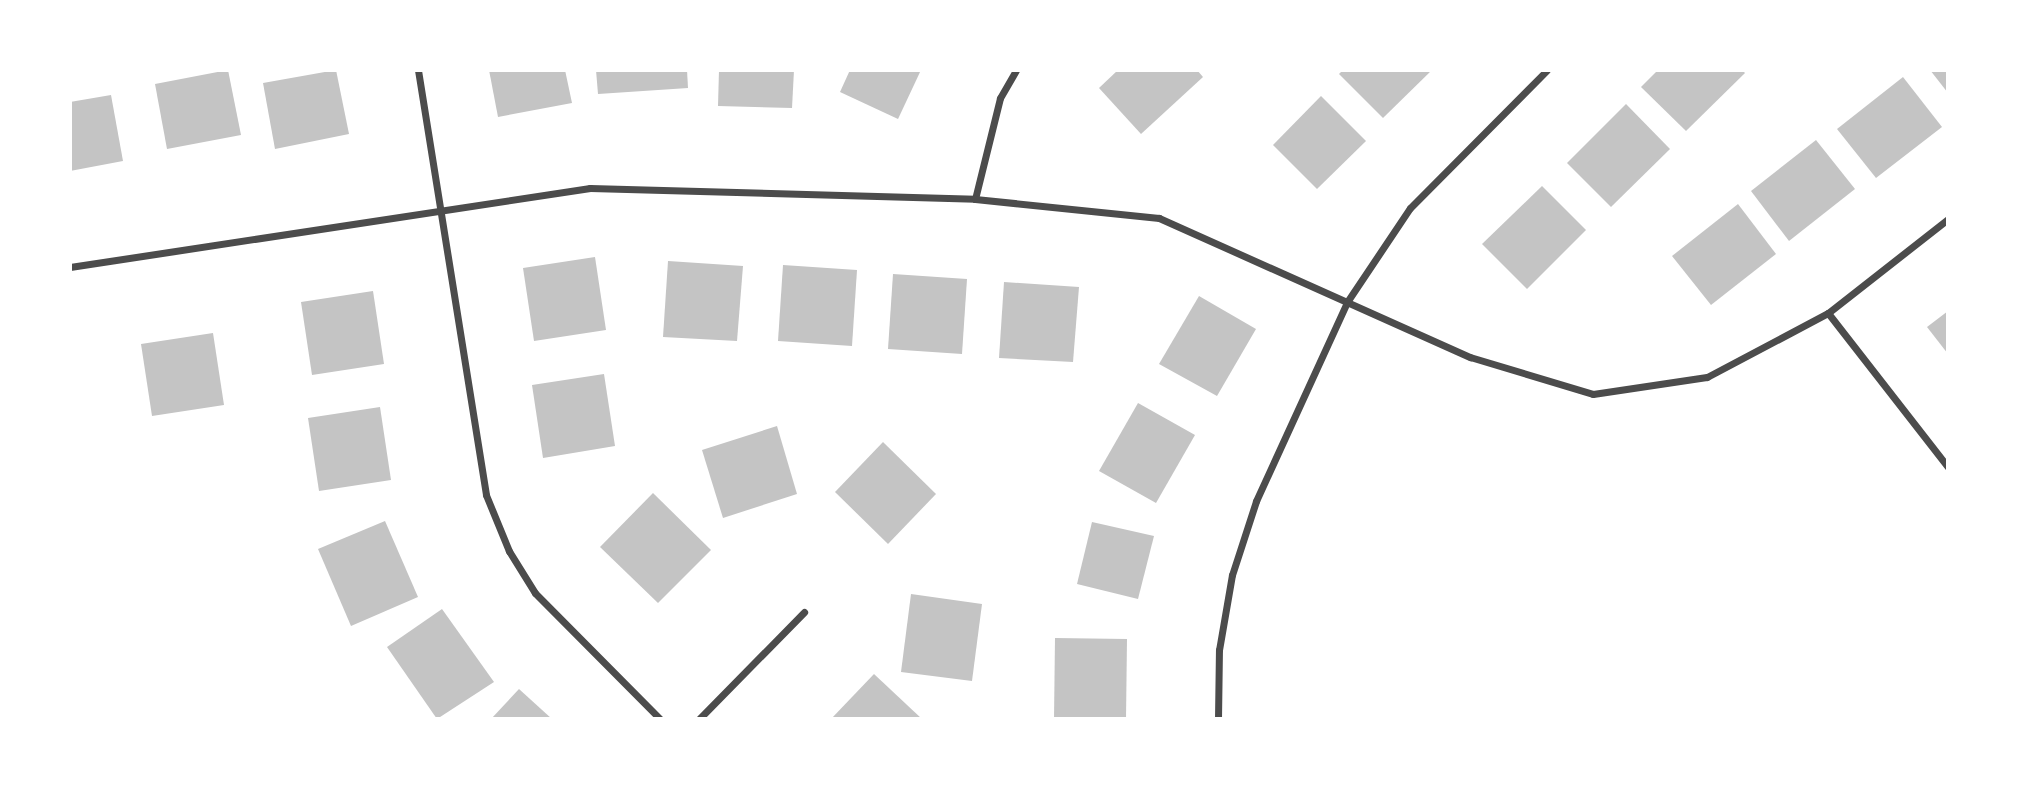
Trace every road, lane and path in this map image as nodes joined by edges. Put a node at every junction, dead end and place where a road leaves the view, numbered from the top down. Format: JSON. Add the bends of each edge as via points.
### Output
{"nodes":[{"id":1,"x":418,"y":70,"type":"edge"},
{"id":2,"x":1016,"y":70,"type":"edge"},
{"id":3,"x":1547,"y":70,"type":"edge"},
{"id":4,"x":975,"y":199,"type":"junction"},
{"id":5,"x":441,"y":212,"type":"junction"},
{"id":6,"x":1948,"y":219,"type":"edge"},
{"id":7,"x":70,"y":267,"type":"edge"},
{"id":8,"x":1347,"y":302,"type":"junction"},
{"id":9,"x":1828,"y":313,"type":"junction"},
{"id":10,"x":1948,"y":467,"type":"edge"},
{"id":11,"x":804,"y":612,"type":"dead end"},
{"id":12,"x":660,"y":719,"type":"edge"},
{"id":13,"x":699,"y":719,"type":"edge"},
{"id":14,"x":1218,"y":719,"type":"edge"}],
"edges":[{"from":1,"to":5,"type":"street"},
{"from":2,"to":4,"type":"street","via":[[1000,98]]},
{"from":3,"to":8,"type":"street","via":[[1410,208]]},
{"from":4,"to":5,"type":"street","via":[[590,188]]},
{"from":4,"to":8,"type":"street","via":[[1159,218]]},
{"from":5,"to":7,"type":"street"},
{"from":5,"to":12,"type":"street","via":[[474,440],[486,495],[509,551],[535,593]]},
{"from":6,"to":9,"type":"street"},
{"from":8,"to":9,"type":"street","via":[[1470,357],[1593,394],[1707,377]]},
{"from":8,"to":14,"type":"street","via":[[1256,501],[1232,575],[1219,650]]},
{"from":9,"to":10,"type":"street"},
{"from":11,"to":13,"type":"street"}]}
